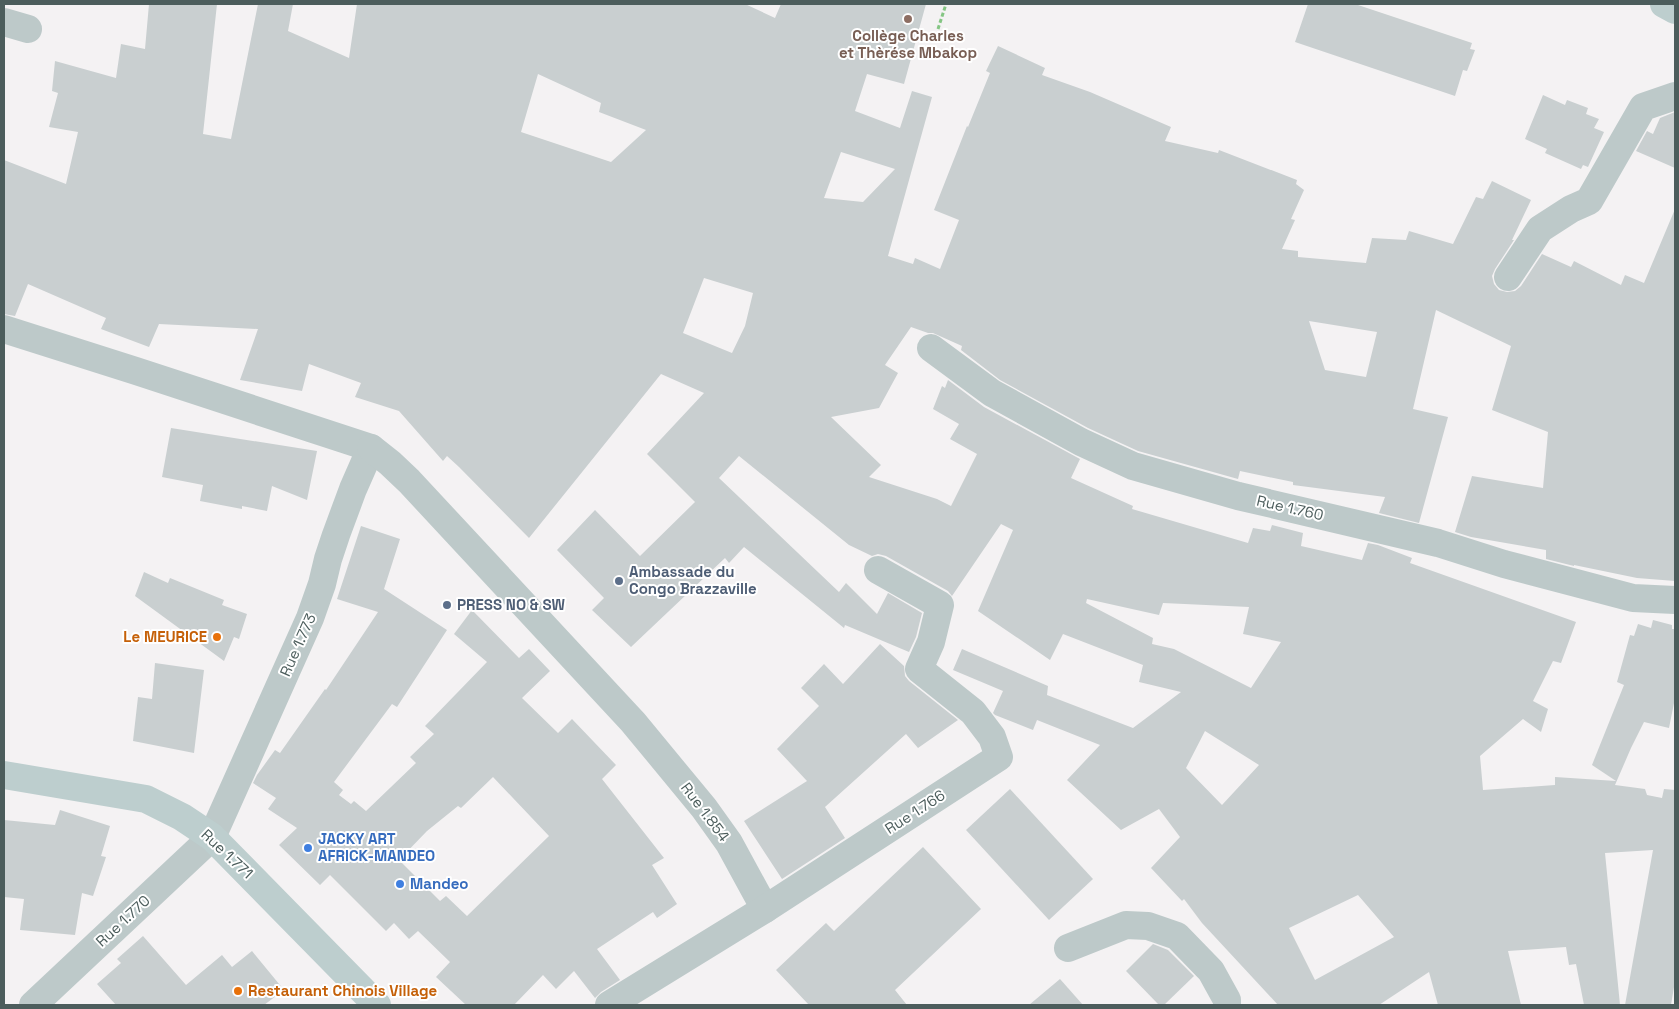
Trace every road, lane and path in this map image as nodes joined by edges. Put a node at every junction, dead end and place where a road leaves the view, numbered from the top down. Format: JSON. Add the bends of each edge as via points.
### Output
{"nodes":[{"id":1,"x":946,"y":4,"type":"edge"},
{"id":2,"x":1664,"y":4,"type":"edge"},
{"id":3,"x":1675,"y":10,"type":"edge"},
{"id":4,"x":938,"y":29,"type":"dead end"},
{"id":5,"x":1675,"y":96,"type":"edge"},
{"id":6,"x":1508,"y":277,"type":"dead end"},
{"id":7,"x":4,"y":329,"type":"edge"},
{"id":8,"x":931,"y":348,"type":"dead end"},
{"id":9,"x":371,"y":448,"type":"junction"},
{"id":10,"x":878,"y":570,"type":"dead end"},
{"id":11,"x":1675,"y":600,"type":"edge"},
{"id":12,"x":4,"y":775,"type":"edge"},
{"id":13,"x":212,"y":837,"type":"junction"},
{"id":14,"x":765,"y":909,"type":"junction"},
{"id":15,"x":1068,"y":948,"type":"dead end"},
{"id":16,"x":32,"y":1005,"type":"edge"},
{"id":17,"x":377,"y":1005,"type":"edge"},
{"id":18,"x":609,"y":1005,"type":"edge"},
{"id":19,"x":1227,"y":1005,"type":"edge"}],
"edges":[{"from":1,"to":4,"type":"path"},
{"from":2,"to":3,"type":"street"},
{"from":5,"to":6,"type":"street","via":[[1643,107],[1589,201],[1540,229]]},
{"from":7,"to":9,"type":"street"},
{"from":8,"to":11,"type":"street","name":"Rue 1.760","via":[[992,393],[1081,442],[1133,466],[1238,496],[1438,543],[1633,598]]},
{"from":9,"to":13,"type":"street","name":"Rue 1.773","via":[[336,535],[310,618]]},
{"from":9,"to":14,"type":"street","name":"Rue 1.854","via":[[409,481],[633,722],[704,808]]},
{"from":10,"to":14,"type":"street","name":"Rue 1.766","via":[[940,605],[932,642],[919,669],[973,712],[992,737],[999,757]]},
{"from":12,"to":13,"type":"street","name":"Rue 1.771","via":[[146,799],[182,816]]},
{"from":13,"to":16,"type":"street","name":"Rue 1.770"},
{"from":13,"to":17,"type":"street","name":"Rue 1.771"},
{"from":14,"to":18,"type":"street","name":"Rue 1.766"},
{"from":15,"to":19,"type":"street","via":[[1126,925],[1148,926],[1177,936],[1211,971]]}]}
